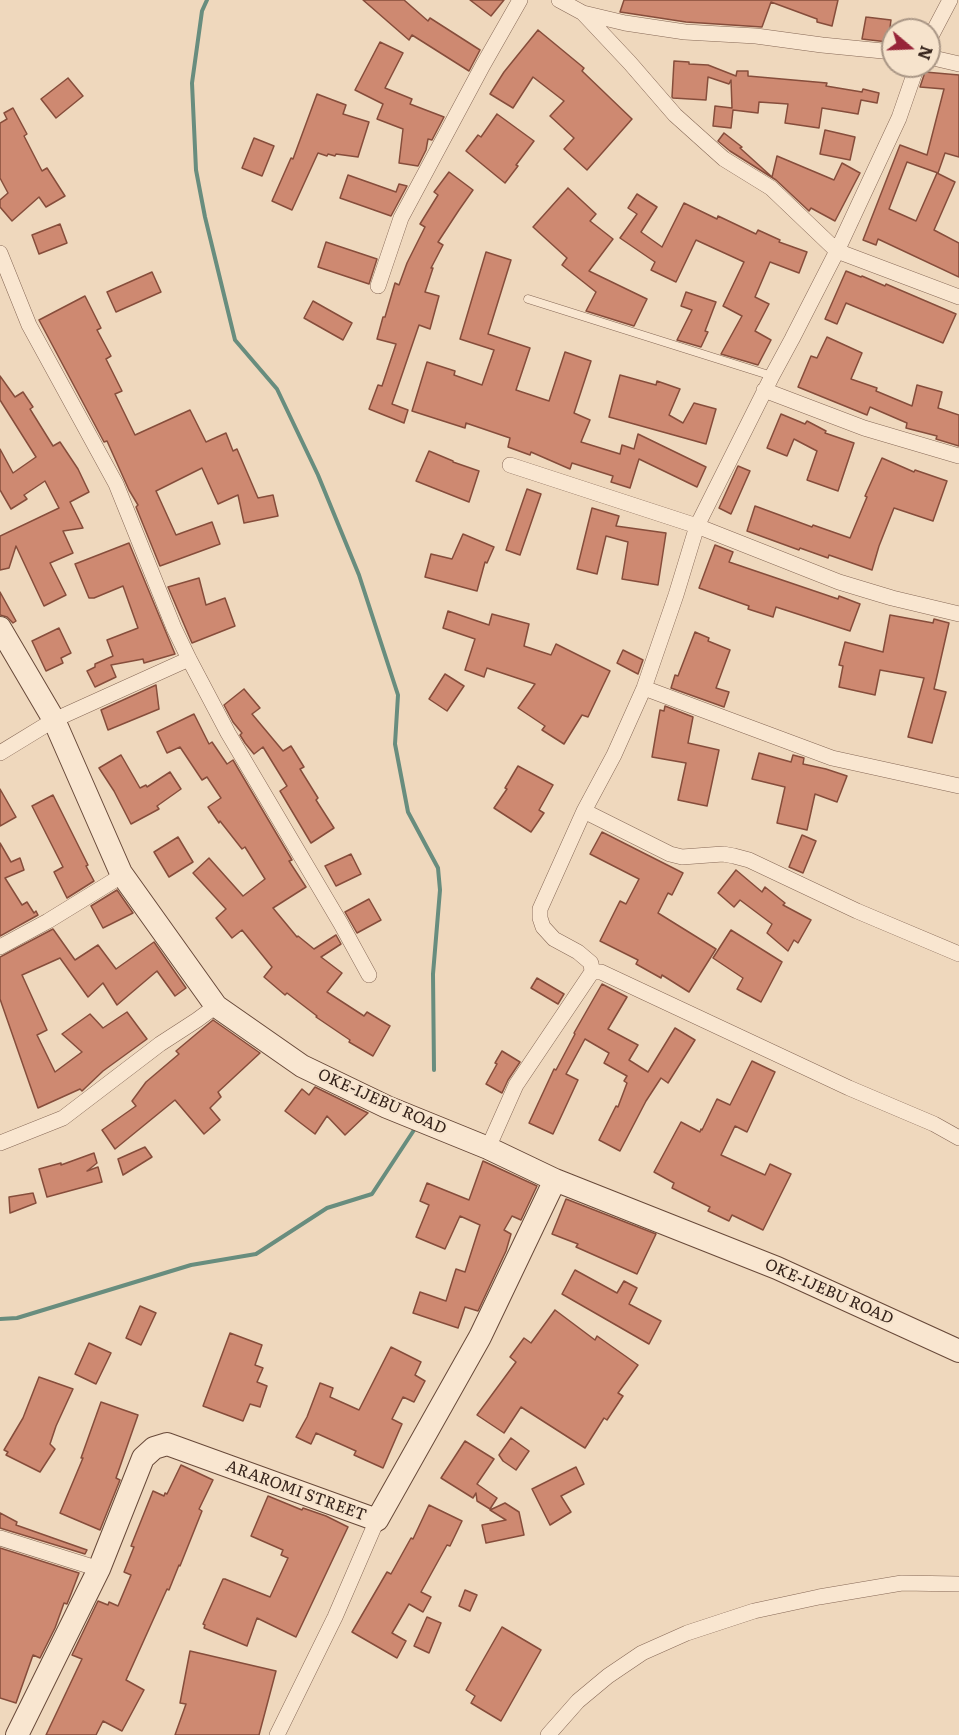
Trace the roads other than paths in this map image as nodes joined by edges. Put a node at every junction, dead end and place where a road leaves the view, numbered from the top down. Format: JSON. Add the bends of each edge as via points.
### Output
{"nodes":[{"id":1,"x":520,"y":0,"type":"edge"},
{"id":2,"x":560,"y":0,"type":"edge"},
{"id":3,"x":950,"y":0,"type":"edge"},
{"id":4,"x":583,"y":12,"type":"junction"},
{"id":5,"x":941,"y":18,"type":"edge"},
{"id":6,"x":881,"y":51,"type":"edge"},
{"id":7,"x":941,"y":60,"type":"edge"},
{"id":8,"x":959,"y":64,"type":"edge"},
{"id":9,"x":913,"y":78,"type":"edge"},
{"id":10,"x":837,"y":251,"type":"junction"},
{"id":11,"x":0,"y":253,"type":"edge"},
{"id":12,"x":378,"y":286,"type":"dead end"},
{"id":13,"x":959,"y":297,"type":"edge"},
{"id":14,"x":528,"y":299,"type":"dead end"},
{"id":15,"x":772,"y":376,"type":"junction"},
{"id":16,"x":764,"y":390,"type":"junction"},
{"id":17,"x":959,"y":456,"type":"edge"},
{"id":18,"x":510,"y":465,"type":"dead end"},
{"id":19,"x":697,"y":526,"type":"junction"},
{"id":20,"x":959,"y":614,"type":"edge"},
{"id":21,"x":0,"y":628,"type":"edge"},
{"id":22,"x":189,"y":659,"type":"junction"},
{"id":23,"x":644,"y":688,"type":"junction"},
{"id":24,"x":54,"y":720,"type":"junction"},
{"id":25,"x":0,"y":753,"type":"edge"},
{"id":26,"x":959,"y":786,"type":"edge"},
{"id":27,"x":584,"y":811,"type":"junction"},
{"id":28,"x":121,"y":873,"type":"junction"},
{"id":29,"x":0,"y":947,"type":"edge"},
{"id":30,"x":959,"y":954,"type":"edge"},
{"id":31,"x":592,"y":972,"type":"junction"},
{"id":32,"x":369,"y":975,"type":"dead end"},
{"id":33,"x":216,"y":1006,"type":"junction"},
{"id":34,"x":959,"y":1138,"type":"edge"},
{"id":35,"x":0,"y":1143,"type":"edge"},
{"id":36,"x":488,"y":1148,"type":"junction"},
{"id":37,"x":555,"y":1180,"type":"junction"},
{"id":38,"x":959,"y":1351,"type":"edge"},
{"id":39,"x":377,"y":1520,"type":"junction"},
{"id":40,"x":0,"y":1538,"type":"edge"},
{"id":41,"x":99,"y":1569,"type":"junction"},
{"id":42,"x":959,"y":1584,"type":"edge"},
{"id":43,"x":17,"y":1735,"type":"edge"},
{"id":44,"x":276,"y":1735,"type":"edge"},
{"id":45,"x":548,"y":1735,"type":"edge"}],
"edges":[{"from":1,"to":12,"type":"street","via":[[401,218]]},
{"from":2,"to":4,"type":"street"},
{"from":3,"to":5,"type":"street"},
{"from":4,"to":6,"type":"street","via":[[685,32]]},
{"from":4,"to":10,"type":"street","via":[[675,116],[724,159],[771,188]]},
{"from":7,"to":8,"type":"street"},
{"from":9,"to":10,"type":"street","via":[[899,118]]},
{"from":10,"to":13,"type":"street"},
{"from":10,"to":15,"type":"street"},
{"from":11,"to":22,"type":"street","via":[[29,325],[116,484]]},
{"from":14,"to":15,"type":"lane"},
{"from":15,"to":16,"type":"street"},
{"from":16,"to":17,"type":"street","via":[[864,428]]},
{"from":16,"to":19,"type":"street"},
{"from":18,"to":19,"type":"street"},
{"from":19,"to":20,"type":"street","via":[[839,582]]},
{"from":19,"to":23,"type":"street"},
{"from":21,"to":24,"type":"main road","name":"OKE-IJEBU ROAD"},
{"from":22,"to":24,"type":"street"},
{"from":22,"to":32,"type":"street"},
{"from":23,"to":26,"type":"street","via":[[832,758]]},
{"from":23,"to":27,"type":"street"},
{"from":24,"to":25,"type":"street"},
{"from":24,"to":28,"type":"main road","name":"OKE-IJEBU ROAD"},
{"from":27,"to":30,"type":"street","via":[[670,854],[723,854],[749,860],[856,912]]},
{"from":27,"to":31,"type":"street","via":[[540,909],[540,918],[554,939],[591,963]]},
{"from":28,"to":29,"type":"street"},
{"from":28,"to":33,"type":"main road","name":"OKE-IJEBU ROAD"},
{"from":31,"to":34,"type":"street","via":[[601,972]]},
{"from":31,"to":36,"type":"street","via":[[516,1085]]},
{"from":33,"to":35,"type":"street","via":[[63,1118]]},
{"from":33,"to":36,"type":"main road","name":"OKE-IJEBU ROAD","via":[[302,1066],[387,1107]]},
{"from":36,"to":37,"type":"main road","name":"OKE-IJEBU ROAD"},
{"from":37,"to":38,"type":"main road","name":"OKE-IJEBU ROAD","via":[[777,1268]]},
{"from":37,"to":39,"type":"main road","name":"ARAROMI STREET","via":[[480,1337]]},
{"from":39,"to":41,"type":"main road","name":"ARAROMI STREET","via":[[167,1444],[154,1448],[143,1458]]},
{"from":39,"to":44,"type":"street","via":[[335,1617]]},
{"from":40,"to":41,"type":"street"},
{"from":41,"to":43,"type":"main road","name":"ARAROMI STREET"},
{"from":42,"to":45,"type":"street","via":[[902,1583],[819,1597],[754,1611],[687,1633],[642,1653],[608,1676],[578,1701]]}]}
